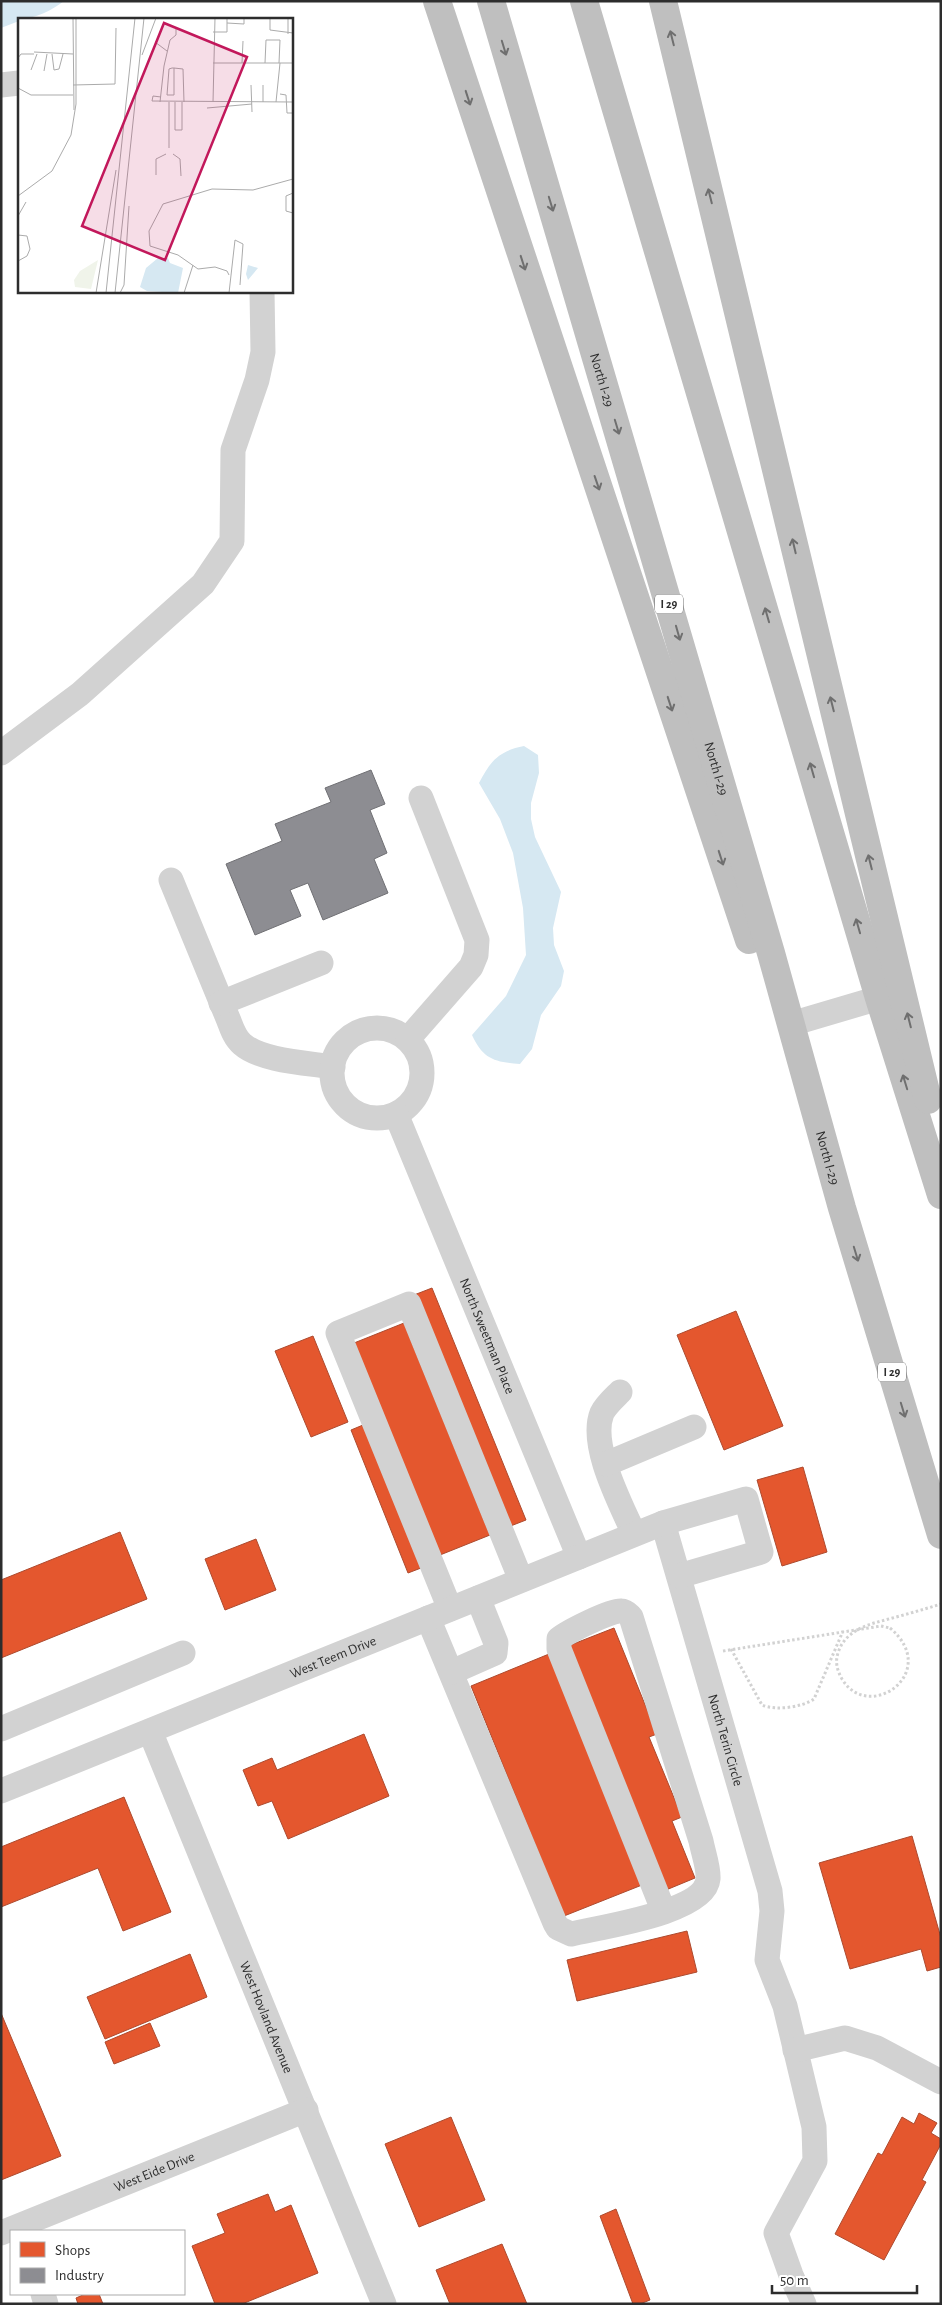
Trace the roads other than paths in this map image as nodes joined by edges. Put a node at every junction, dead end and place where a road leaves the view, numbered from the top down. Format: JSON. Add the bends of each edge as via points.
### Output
{"nodes":[{"id":1,"x":437,"y":1,"type":"edge"},
{"id":2,"x":491,"y":1,"type":"edge"},
{"id":3,"x":584,"y":1,"type":"edge"},
{"id":4,"x":663,"y":1,"type":"edge"},
{"id":5,"x":18,"y":83,"type":"edge"},
{"id":6,"x":1,"y":85,"type":"edge"},
{"id":7,"x":262,"y":292,"type":"edge"},
{"id":8,"x":1,"y":753,"type":"edge"},
{"id":9,"x":421,"y":798,"type":"dead end"},
{"id":10,"x":171,"y":880,"type":"dead end"},
{"id":11,"x":321,"y":963,"type":"dead end"},
{"id":12,"x":879,"y":998,"type":"junction"},
{"id":13,"x":222,"y":1003,"type":"junction"},
{"id":14,"x":791,"y":1024,"type":"junction"},
{"id":15,"x":408,"y":1039,"type":"junction"},
{"id":16,"x":333,"y":1067,"type":"junction"},
{"id":17,"x":396,"y":1114,"type":"junction"},
{"id":18,"x":941,"y":1152,"type":"edge"},
{"id":19,"x":941,"y":1195,"type":"edge"},
{"id":20,"x":842,"y":1208,"type":"junction"},
{"id":21,"x":620,"y":1392,"type":"dead end"},
{"id":22,"x":694,"y":1427,"type":"dead end"},
{"id":23,"x":606,"y":1464,"type":"junction"},
{"id":24,"x":663,"y":1523,"type":"junction"},
{"id":25,"x":634,"y":1534,"type":"junction"},
{"id":26,"x":941,"y":1535,"type":"edge"},
{"id":27,"x":579,"y":1557,"type":"junction"},
{"id":28,"x":678,"y":1576,"type":"junction"},
{"id":29,"x":521,"y":1580,"type":"junction"},
{"id":30,"x":478,"y":1598,"type":"junction"},
{"id":31,"x":439,"y":1614,"type":"junction"},
{"id":32,"x":183,"y":1653,"type":"dead end"},
{"id":33,"x":452,"y":1672,"type":"junction"},
{"id":34,"x":1,"y":1729,"type":"edge"},
{"id":35,"x":150,"y":1731,"type":"junction"},
{"id":36,"x":1,"y":1791,"type":"edge"},
{"id":37,"x":664,"y":1912,"type":"junction"},
{"id":38,"x":795,"y":2050,"type":"junction"},
{"id":39,"x":941,"y":2082,"type":"edge"},
{"id":40,"x":306,"y":2110,"type":"junction"},
{"id":41,"x":13,"y":2230,"type":"edge"},
{"id":42,"x":384,"y":2304,"type":"edge"},
{"id":43,"x":804,"y":2304,"type":"edge"}],
"edges":[{"from":1,"to":20,"type":"highway","one_way":true,"via":[[739,912]]},
{"from":2,"to":14,"type":"highway","name":"North I-29","number":"I 29","one_way":true},
{"from":12,"to":3,"type":"highway","one_way":true},
{"from":18,"to":4,"type":"highway","one_way":true},
{"from":5,"to":6,"type":"street"},
{"from":7,"to":8,"type":"street","via":[[263,352],[233,450],[232,541],[204,584],[80,694]]},
{"from":9,"to":15,"type":"street","via":[[477,940],[477,948],[471,967]]},
{"from":10,"to":13,"type":"street"},
{"from":11,"to":13,"type":"street"},
{"from":12,"to":14,"type":"street"},
{"from":19,"to":12,"type":"highway","one_way":true},
{"from":13,"to":16,"type":"street","via":[[236,1036],[253,1052]]},
{"from":14,"to":20,"type":"highway","name":"North I-29","number":"I 29"},
{"from":15,"to":16,"type":"street","via":[[380,1027],[365,1029],[352,1035],[341,1046]]},
{"from":15,"to":17,"type":"street","via":[[422,1065],[422,1080],[418,1094]]},
{"from":16,"to":17,"type":"street","via":[[334,1088],[353,1111],[366,1117]]},
{"from":17,"to":27,"type":"street","name":"North Sweetman Place"},
{"from":20,"to":26,"type":"highway","name":"North I-29","number":"I 29","one_way":true},
{"from":21,"to":23,"type":"street","via":[[603,1411],[598,1426]]},
{"from":22,"to":23,"type":"street"},
{"from":23,"to":25,"type":"street"},
{"from":24,"to":25,"type":"street","name":"West Teem Drive"},
{"from":24,"to":28,"type":"street","name":"North Terin Circle"},
{"from":24,"to":28,"type":"street","name":"West Teem Drive","via":[[746,1499],[761,1552]]},
{"from":25,"to":27,"type":"street","name":"West Teem Drive"},
{"from":27,"to":29,"type":"street","name":"West Teem Drive"},
{"from":28,"to":38,"type":"street","name":"North Terin Circle","via":[[770,1891],[772,1911],[767,1960],[785,2006]]},
{"from":29,"to":30,"type":"street","name":"West Teem Drive"},
{"from":29,"to":31,"type":"street","via":[[409,1304],[338,1332]]},
{"from":30,"to":31,"type":"street","name":"West Teem Drive"},
{"from":30,"to":33,"type":"street","via":[[496,1644],[495,1653]]},
{"from":31,"to":33,"type":"street"},
{"from":31,"to":35,"type":"street","name":"West Teem Drive"},
{"from":32,"to":34,"type":"street"},
{"from":33,"to":37,"type":"street","via":[[558,1928],[571,1934]]},
{"from":35,"to":36,"type":"street","name":"West Teem Drive"},
{"from":35,"to":40,"type":"street","name":"West Hovland Avenue"},
{"from":37,"to":37,"type":"street","via":[[694,1898],[705,1888],[708,1878],[701,1841],[631,1617],[618,1611],[564,1635],[559,1649]]},
{"from":38,"to":39,"type":"street","via":[[845,2038],[877,2048]]},
{"from":38,"to":43,"type":"street","via":[[814,2127],[815,2162],[776,2233]]},
{"from":40,"to":41,"type":"street","name":"West Eide Drive"},
{"from":40,"to":42,"type":"street","name":"West Hovland Avenue"}]}
